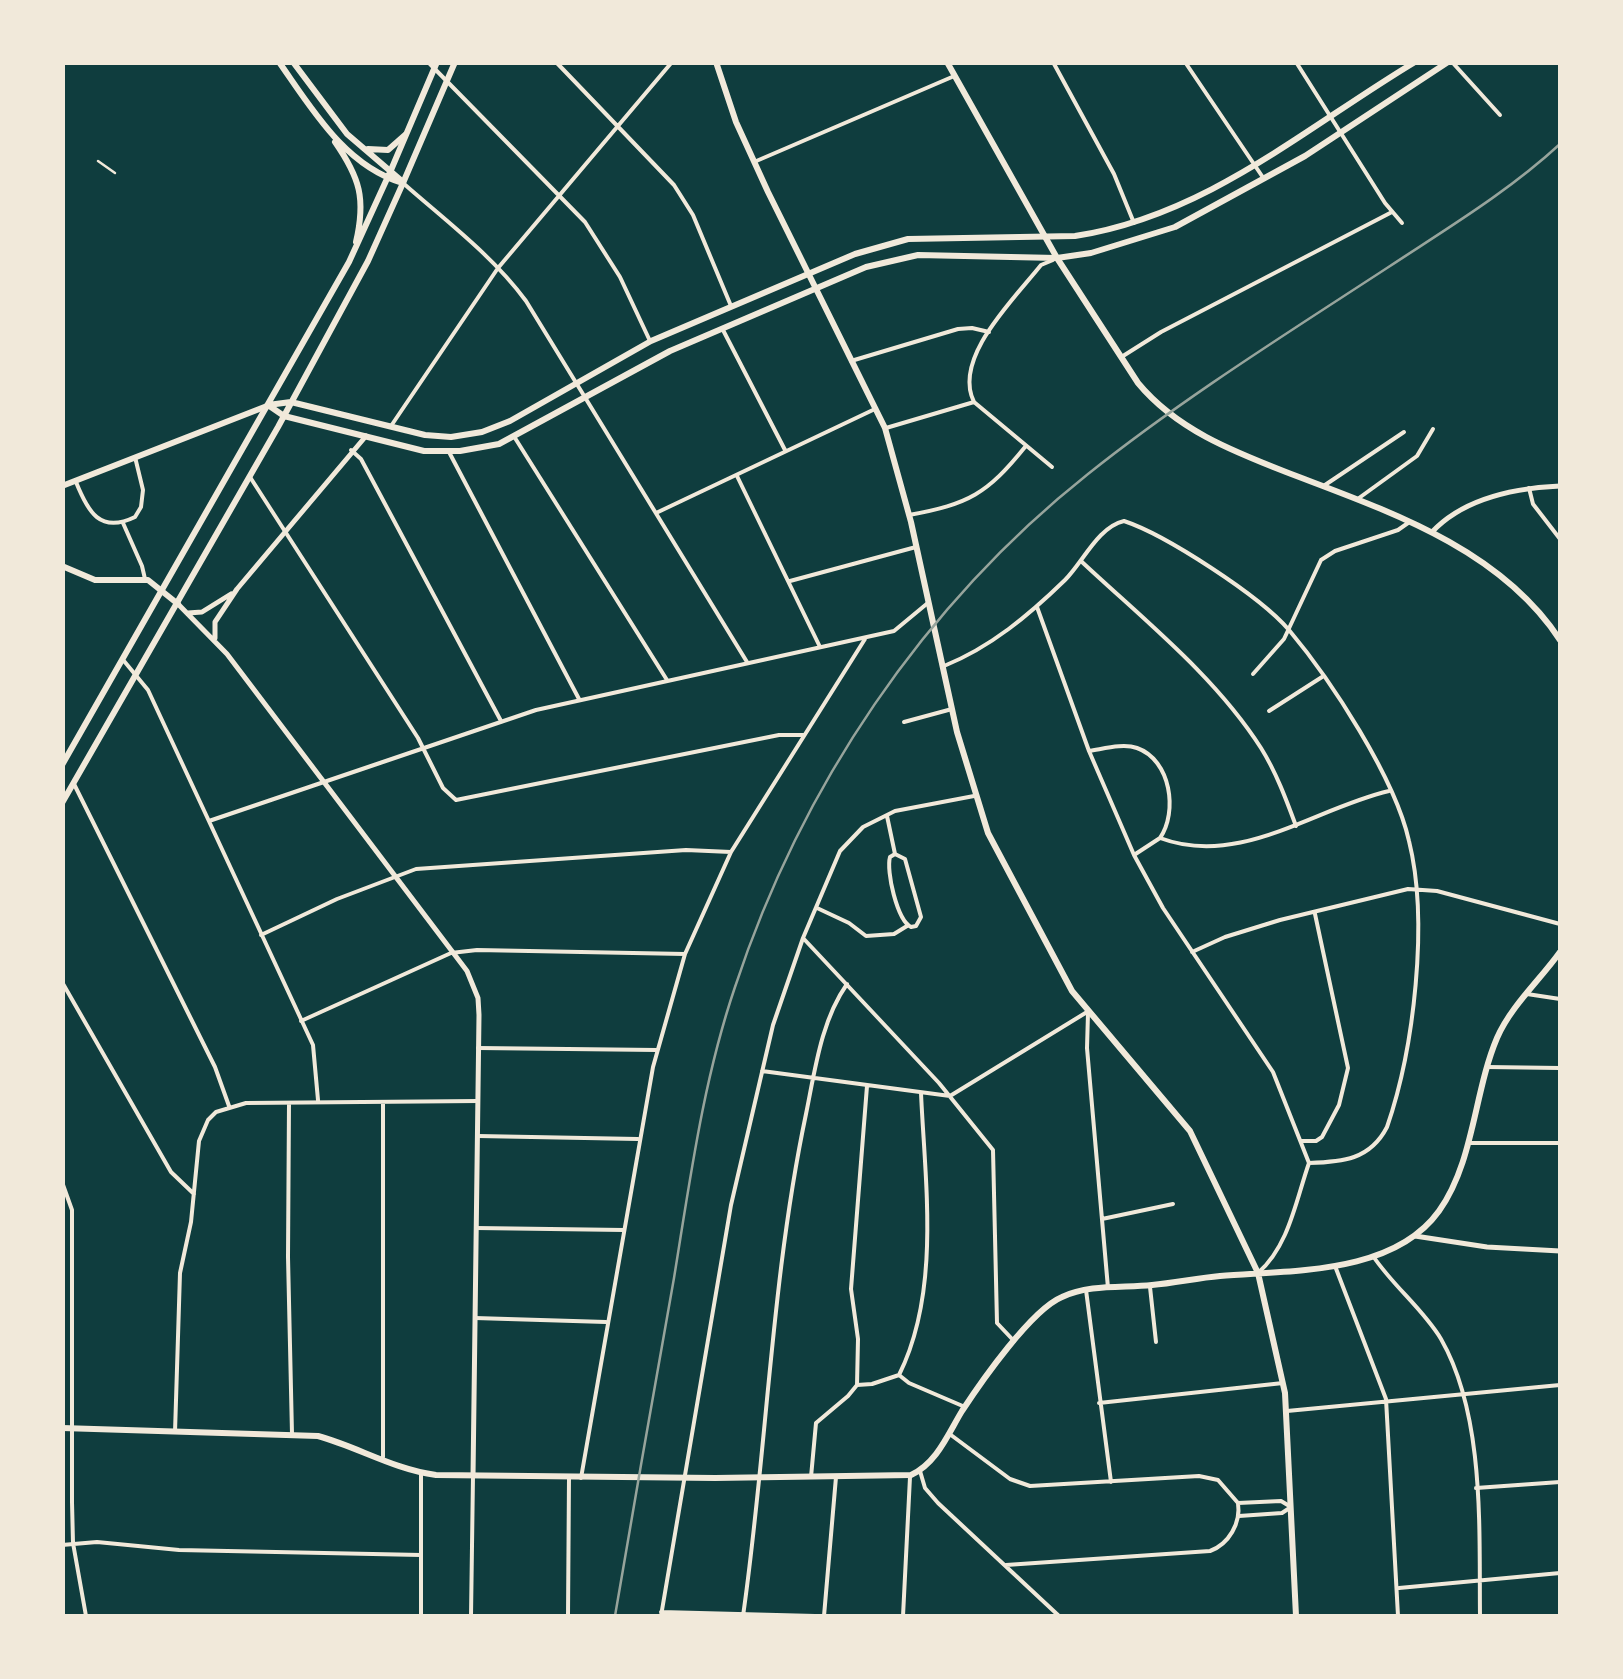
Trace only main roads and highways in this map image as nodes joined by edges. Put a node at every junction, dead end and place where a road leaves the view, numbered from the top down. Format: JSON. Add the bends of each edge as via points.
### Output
{"nodes":[{"id":1,"x":279,"y":62,"type":"edge"},
{"id":2,"x":293,"y":62,"type":"edge"},
{"id":3,"x":455,"y":62,"type":"edge"},
{"id":4,"x":716,"y":62,"type":"edge"},
{"id":5,"x":947,"y":62,"type":"edge"},
{"id":6,"x":1415,"y":62,"type":"edge"},
{"id":7,"x":1450,"y":62,"type":"edge"},
{"id":8,"x":433,"y":64,"type":"edge"},
{"id":9,"x":1400,"y":66,"type":"edge"},
{"id":10,"x":326,"y":128,"type":"junction"},
{"id":11,"x":405,"y":135,"type":"junction"},
{"id":12,"x":360,"y":146,"type":"junction"},
{"id":13,"x":390,"y":174,"type":"junction"},
{"id":14,"x":403,"y":183,"type":"junction"},
{"id":15,"x":1047,"y":238,"type":"junction"},
{"id":16,"x":1058,"y":258,"type":"junction"},
{"id":17,"x":349,"y":262,"type":"junction"},
{"id":18,"x":808,"y":272,"type":"junction"},
{"id":19,"x":815,"y":287,"type":"junction"},
{"id":20,"x":291,"y":402,"type":"junction"},
{"id":21,"x":268,"y":405,"type":"junction"},
{"id":22,"x":284,"y":416,"type":"junction"},
{"id":23,"x":62,"y":486,"type":"edge"},
{"id":24,"x":62,"y":566,"type":"edge"},
{"id":25,"x":164,"y":590,"type":"junction"},
{"id":26,"x":178,"y":604,"type":"junction"},
{"id":27,"x":1560,"y":640,"type":"edge"},
{"id":28,"x":62,"y":766,"type":"edge"},
{"id":29,"x":62,"y":803,"type":"edge"},
{"id":30,"x":1560,"y":952,"type":"edge"},
{"id":31,"x":1258,"y":1273,"type":"junction"},
{"id":32,"x":67,"y":1428,"type":"edge"},
{"id":33,"x":1296,"y":1616,"type":"edge"}],
"edges":[{"from":1,"to":10,"type":"main road"},
{"from":2,"to":12,"type":"main road"},
{"from":3,"to":14,"type":"main road"},
{"from":4,"to":18,"type":"main road","via":[[754,162]]},
{"from":5,"to":15,"type":"main road"},
{"from":6,"to":9,"type":"main road"},
{"from":7,"to":16,"type":"main road","via":[[1265,180],[1175,228]]},
{"from":8,"to":11,"type":"main road"},
{"from":9,"to":15,"type":"main road","via":[[1209,192],[1134,223]]},
{"from":10,"to":13,"type":"main road","via":[[362,162]]},
{"from":10,"to":17,"type":"main road","via":[[360,189]]},
{"from":11,"to":12,"type":"main road","via":[[388,150]]},
{"from":11,"to":13,"type":"main road"},
{"from":12,"to":13,"type":"main road"},
{"from":13,"to":14,"type":"main road"},
{"from":13,"to":17,"type":"main road"},
{"from":14,"to":20,"type":"main road"},
{"from":15,"to":16,"type":"main road"},
{"from":15,"to":18,"type":"main road","via":[[908,239]]},
{"from":16,"to":19,"type":"main road","via":[[918,255]]},
{"from":16,"to":27,"type":"main road","via":[[1145,391],[1202,436],[1412,520],[1512,584]]},
{"from":17,"to":21,"type":"main road"},
{"from":18,"to":19,"type":"main road"},
{"from":18,"to":20,"type":"main road","via":[[650,341],[482,432],[442,437]]},
{"from":19,"to":22,"type":"main road","via":[[637,368],[499,444],[415,450]]},
{"from":19,"to":31,"type":"main road","via":[[885,428],[974,796],[999,858],[1062,974],[1190,1131]]},
{"from":20,"to":21,"type":"main road"},
{"from":20,"to":22,"type":"main road"},
{"from":21,"to":22,"type":"main road"},
{"from":21,"to":23,"type":"main road"},
{"from":21,"to":25,"type":"main road"},
{"from":22,"to":26,"type":"main road"},
{"from":24,"to":25,"type":"main road","via":[[103,582],[144,579]]},
{"from":25,"to":26,"type":"main road"},
{"from":25,"to":28,"type":"main road"},
{"from":26,"to":29,"type":"main road"},
{"from":30,"to":31,"type":"main road","via":[[1503,1026],[1448,1198],[1427,1226],[1373,1256]]},
{"from":31,"to":32,"type":"main road","via":[[1061,1297],[1014,1342],[933,1459],[910,1476],[421,1473],[344,1444],[292,1434]]},
{"from":31,"to":33,"type":"main road","via":[[1286,1411]]}]}
